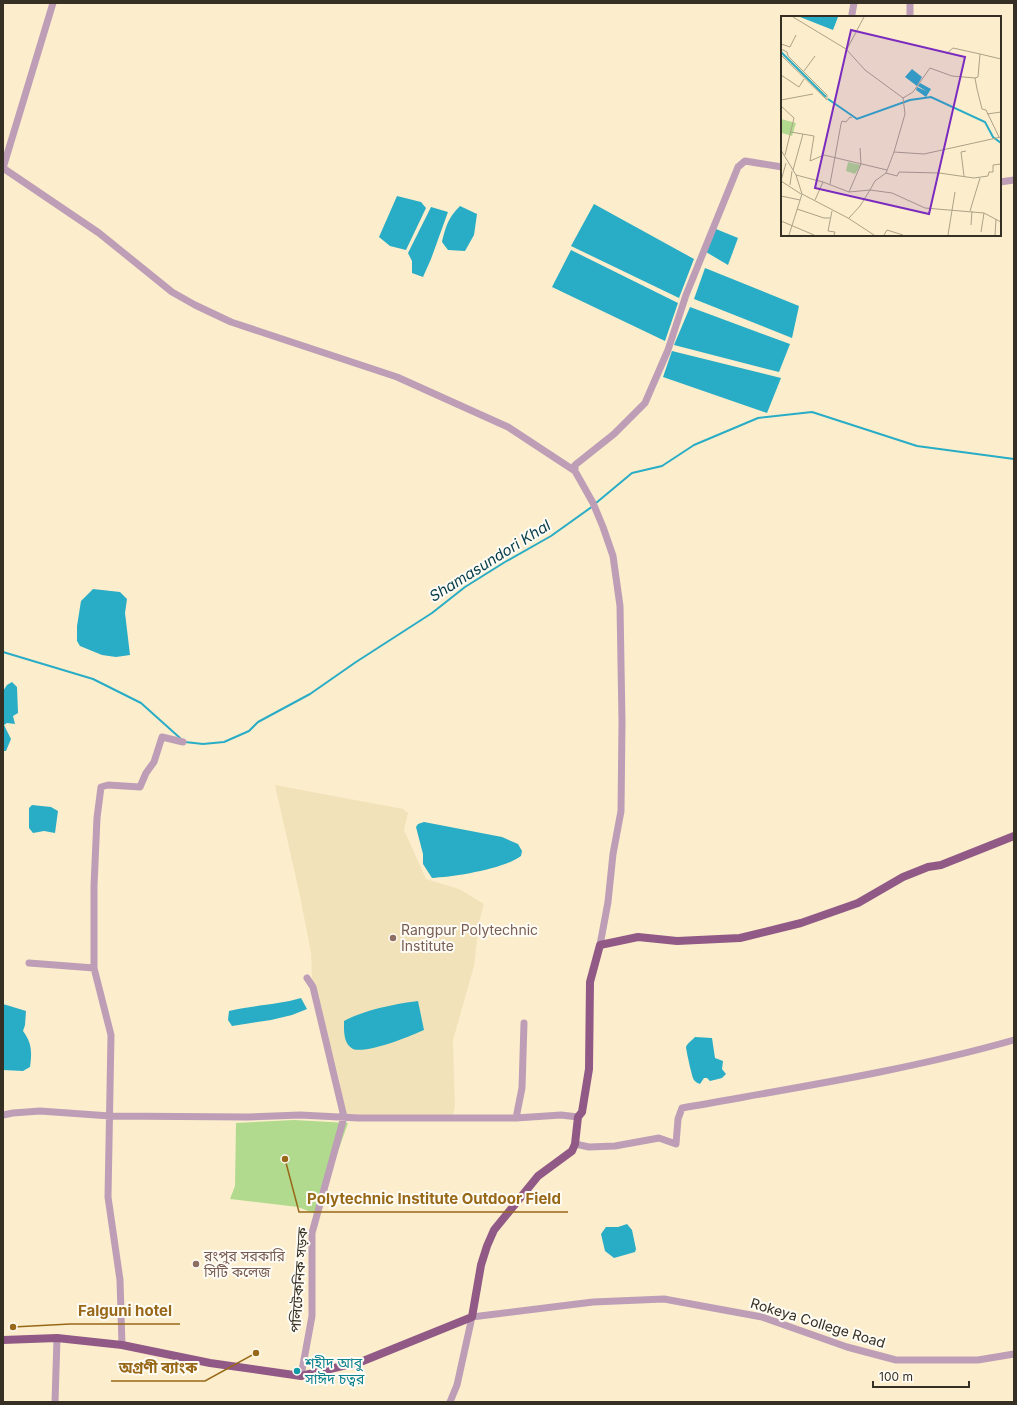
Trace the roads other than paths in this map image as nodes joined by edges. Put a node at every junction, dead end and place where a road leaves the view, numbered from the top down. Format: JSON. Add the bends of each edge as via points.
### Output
{"nodes":[{"id":1,"x":53,"y":3,"type":"edge"},
{"id":2,"x":854,"y":3,"type":"edge"},
{"id":3,"x":910,"y":3,"type":"edge"},
{"id":4,"x":852,"y":14,"type":"dead end"},
{"id":5,"x":910,"y":16,"type":"edge"},
{"id":6,"x":781,"y":167,"type":"edge"},
{"id":7,"x":3,"y":168,"type":"edge"},
{"id":8,"x":1014,"y":180,"type":"edge"},
{"id":9,"x":1001,"y":182,"type":"edge"},
{"id":10,"x":575,"y":471,"type":"junction"},
{"id":11,"x":183,"y":742,"type":"dead end"},
{"id":12,"x":1014,"y":836,"type":"edge"},
{"id":13,"x":600,"y":945,"type":"junction"},
{"id":14,"x":30,"y":963,"type":"dead end"},
{"id":15,"x":94,"y":968,"type":"junction"},
{"id":16,"x":307,"y":978,"type":"dead end"},
{"id":17,"x":524,"y":1023,"type":"dead end"},
{"id":18,"x":1014,"y":1040,"type":"edge"},
{"id":19,"x":3,"y":1115,"type":"edge"},
{"id":20,"x":110,"y":1116,"type":"junction"},
{"id":21,"x":344,"y":1117,"type":"junction"},
{"id":22,"x":578,"y":1117,"type":"junction"},
{"id":23,"x":516,"y":1118,"type":"junction"},
{"id":24,"x":575,"y":1144,"type":"junction"},
{"id":25,"x":472,"y":1317,"type":"junction"},
{"id":26,"x":57,"y":1338,"type":"junction"},
{"id":27,"x":3,"y":1340,"type":"edge"},
{"id":28,"x":122,"y":1345,"type":"junction"},
{"id":29,"x":1014,"y":1354,"type":"edge"},
{"id":30,"x":301,"y":1376,"type":"junction"},
{"id":31,"x":55,"y":1402,"type":"edge"},
{"id":32,"x":450,"y":1402,"type":"edge"}],
"edges":[{"from":1,"to":7,"type":"street"},
{"from":2,"to":4,"type":"street"},
{"from":3,"to":5,"type":"street"},
{"from":6,"to":10,"type":"street","via":[[745,161],[738,167],[686,294],[668,350],[644,403],[614,434],[575,465]]},
{"from":7,"to":10,"type":"street","via":[[99,233],[172,292],[195,305],[238,325],[397,377],[508,427]]},
{"from":8,"to":9,"type":"street"},
{"from":10,"to":13,"type":"street","via":[[597,511],[612,556],[620,606],[621,811]]},
{"from":11,"to":15,"type":"street","via":[[162,737],[154,762],[140,787],[101,787],[94,878]]},
{"from":12,"to":13,"type":"main road","via":[[903,877],[858,903],[801,923],[740,938],[677,941],[638,937]]},
{"from":13,"to":22,"type":"main road","via":[[590,982],[589,1069],[582,1112]]},
{"from":14,"to":15,"type":"street"},
{"from":15,"to":20,"type":"street","via":[[111,1035]]},
{"from":16,"to":21,"type":"street","via":[[313,987]]},
{"from":17,"to":23,"type":"street","via":[[522,1088]]},
{"from":18,"to":24,"type":"street","via":[[969,1053],[844,1079],[682,1108],[678,1119],[676,1144],[659,1138],[615,1146],[588,1147]]},
{"from":19,"to":20,"type":"street","via":[[40,1111]]},
{"from":20,"to":21,"type":"street"},
{"from":20,"to":28,"type":"street","via":[[108,1197],[120,1280]]},
{"from":21,"to":23,"type":"street"},
{"from":21,"to":30,"type":"street","name":"পলিটেকনিক সড়ক","via":[[312,1233],[312,1316]]},
{"from":22,"to":23,"type":"street","via":[[561,1115]]},
{"from":22,"to":24,"type":"main road"},
{"from":24,"to":25,"type":"main road","via":[[572,1152],[538,1176],[494,1230],[482,1265]]},
{"from":25,"to":29,"type":"street","name":"Rokeya College Road","via":[[593,1302],[664,1299],[762,1318],[847,1347],[896,1360],[978,1360]]},
{"from":25,"to":30,"type":"main road","via":[[363,1361]]},
{"from":25,"to":32,"type":"street","via":[[457,1385]]},
{"from":26,"to":27,"type":"main road"},
{"from":26,"to":28,"type":"main road"},
{"from":26,"to":31,"type":"street"},
{"from":28,"to":30,"type":"main road","via":[[210,1363]]}]}
